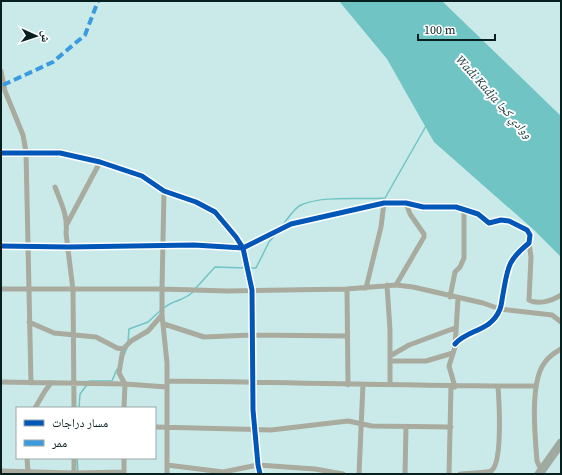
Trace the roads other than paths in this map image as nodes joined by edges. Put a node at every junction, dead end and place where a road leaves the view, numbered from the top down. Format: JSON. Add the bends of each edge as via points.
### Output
{"nodes":[{"id":1,"x":1,"y":74,"type":"edge"},
{"id":2,"x":26,"y":152,"type":"junction"},
{"id":3,"x":1,"y":153,"type":"edge"},
{"id":4,"x":100,"y":162,"type":"junction"},
{"id":5,"x":55,"y":187,"type":"dead end"},
{"id":6,"x":164,"y":191,"type":"junction"},
{"id":7,"x":384,"y":203,"type":"junction"},
{"id":8,"x":406,"y":203,"type":"junction"},
{"id":9,"x":464,"y":211,"type":"junction"},
{"id":10,"x":67,"y":224,"type":"junction"},
{"id":11,"x":529,"y":243,"type":"junction"},
{"id":12,"x":1,"y":246,"type":"edge"},
{"id":13,"x":27,"y":246,"type":"junction"},
{"id":14,"x":163,"y":246,"type":"junction"},
{"id":15,"x":69,"y":247,"type":"junction"},
{"id":16,"x":243,"y":248,"type":"junction"},
{"id":17,"x":387,"y":285,"type":"junction"},
{"id":18,"x":396,"y":285,"type":"junction"},
{"id":19,"x":366,"y":288,"type":"junction"},
{"id":20,"x":1,"y":289,"type":"edge"},
{"id":21,"x":162,"y":289,"type":"junction"},
{"id":22,"x":347,"y":289,"type":"junction"},
{"id":23,"x":28,"y":290,"type":"junction"},
{"id":24,"x":73,"y":290,"type":"junction"},
{"id":25,"x":252,"y":290,"type":"junction"},
{"id":26,"x":561,"y":295,"type":"edge"},
{"id":27,"x":450,"y":297,"type":"junction"},
{"id":28,"x":458,"y":299,"type":"junction"},
{"id":29,"x":500,"y":309,"type":"junction"},
{"id":30,"x":162,"y":315,"type":"junction"},
{"id":31,"x":29,"y":322,"type":"junction"},
{"id":32,"x":561,"y":322,"type":"edge"},
{"id":33,"x":164,"y":324,"type":"junction"},
{"id":34,"x":455,"y":328,"type":"junction"},
{"id":35,"x":74,"y":334,"type":"junction"},
{"id":36,"x":251,"y":335,"type":"junction"},
{"id":37,"x":347,"y":336,"type":"junction"},
{"id":38,"x":455,"y":344,"type":"junction"},
{"id":39,"x":123,"y":349,"type":"junction"},
{"id":40,"x":561,"y":349,"type":"edge"},
{"id":41,"x":453,"y":353,"type":"junction"},
{"id":42,"x":390,"y":359,"type":"junction"},
{"id":43,"x":168,"y":381,"type":"junction"},
{"id":44,"x":1,"y":382,"type":"edge"},
{"id":45,"x":31,"y":383,"type":"junction"},
{"id":46,"x":51,"y":383,"type":"junction"},
{"id":47,"x":74,"y":383,"type":"junction"},
{"id":48,"x":252,"y":383,"type":"junction"},
{"id":49,"x":125,"y":384,"type":"junction"},
{"id":50,"x":363,"y":384,"type":"junction"},
{"id":51,"x":390,"y":384,"type":"junction"},
{"id":52,"x":348,"y":385,"type":"junction"},
{"id":53,"x":498,"y":386,"type":"junction"},
{"id":54,"x":536,"y":386,"type":"junction"},
{"id":55,"x":167,"y":387,"type":"junction"},
{"id":56,"x":453,"y":387,"type":"junction"},
{"id":57,"x":36,"y":407,"type":"edge"},
{"id":58,"x":74,"y":407,"type":"edge"},
{"id":59,"x":124,"y":407,"type":"edge"},
{"id":60,"x":362,"y":425,"type":"junction"},
{"id":61,"x":156,"y":427,"type":"edge"},
{"id":62,"x":166,"y":427,"type":"junction"},
{"id":63,"x":406,"y":427,"type":"junction"},
{"id":64,"x":451,"y":427,"type":"junction"},
{"id":65,"x":254,"y":430,"type":"junction"},
{"id":66,"x":560,"y":446,"type":"edge"},
{"id":67,"x":27,"y":459,"type":"edge"},
{"id":68,"x":74,"y":459,"type":"edge"},
{"id":69,"x":124,"y":459,"type":"edge"},
{"id":70,"x":168,"y":465,"type":"junction"},
{"id":71,"x":258,"y":465,"type":"junction"},
{"id":72,"x":1,"y":471,"type":"edge"},
{"id":73,"x":28,"y":472,"type":"junction"},
{"id":74,"x":208,"y":472,"type":"edge"},
{"id":75,"x":540,"y":472,"type":"edge"},
{"id":76,"x":124,"y":473,"type":"edge"},
{"id":77,"x":74,"y":474,"type":"edge"},
{"id":78,"x":167,"y":474,"type":"edge"},
{"id":79,"x":260,"y":474,"type":"edge"},
{"id":80,"x":343,"y":474,"type":"edge"},
{"id":81,"x":359,"y":474,"type":"edge"},
{"id":82,"x":405,"y":474,"type":"edge"},
{"id":83,"x":449,"y":474,"type":"edge"},
{"id":84,"x":460,"y":474,"type":"edge"}],
"edges":[{"from":1,"to":2,"type":"street","via":[[5,91],[23,135]]},
{"from":2,"to":3,"type":"street"},
{"from":2,"to":4,"type":"street","via":[[60,152]]},
{"from":2,"to":13,"type":"street"},
{"from":4,"to":6,"type":"street","via":[[142,176]]},
{"from":4,"to":10,"type":"street"},
{"from":5,"to":10,"type":"street","via":[[65,211]]},
{"from":6,"to":14,"type":"street"},
{"from":6,"to":16,"type":"street","via":[[196,202],[215,212]]},
{"from":7,"to":8,"type":"street"},
{"from":7,"to":16,"type":"street","via":[[291,224]]},
{"from":7,"to":19,"type":"street","via":[[381,227]]},
{"from":8,"to":9,"type":"street","via":[[423,207],[456,207]]},
{"from":8,"to":18,"type":"street","via":[[424,238]]},
{"from":9,"to":11,"type":"street","via":[[478,214],[489,223],[505,220],[523,228],[530,233]]},
{"from":9,"to":27,"type":"street","via":[[464,254],[454,274]]},
{"from":10,"to":15,"type":"street"},
{"from":11,"to":26,"type":"street","via":[[531,257],[528,300],[551,300]]},
{"from":11,"to":29,"type":"street","via":[[510,262]]},
{"from":12,"to":13,"type":"street"},
{"from":13,"to":15,"type":"street"},
{"from":13,"to":23,"type":"street"},
{"from":14,"to":15,"type":"street"},
{"from":14,"to":16,"type":"street"},
{"from":14,"to":21,"type":"street"},
{"from":15,"to":24,"type":"street"},
{"from":16,"to":25,"type":"street"},
{"from":17,"to":18,"type":"street"},
{"from":17,"to":19,"type":"street"},
{"from":17,"to":42,"type":"street"},
{"from":18,"to":27,"type":"street"},
{"from":19,"to":22,"type":"street"},
{"from":20,"to":23,"type":"street"},
{"from":21,"to":24,"type":"street"},
{"from":21,"to":25,"type":"street"},
{"from":21,"to":30,"type":"street"},
{"from":22,"to":25,"type":"street"},
{"from":22,"to":37,"type":"street"},
{"from":23,"to":24,"type":"street"},
{"from":23,"to":31,"type":"street"},
{"from":24,"to":35,"type":"street"},
{"from":25,"to":36,"type":"street"},
{"from":27,"to":28,"type":"street"},
{"from":28,"to":29,"type":"street"},
{"from":28,"to":34,"type":"street"},
{"from":29,"to":32,"type":"street","via":[[552,314]]},
{"from":29,"to":38,"type":"street","via":[[480,330],[462,336]]},
{"from":30,"to":33,"type":"street"},
{"from":30,"to":39,"type":"street","via":[[148,331]]},
{"from":31,"to":35,"type":"street","via":[[54,333]]},
{"from":31,"to":45,"type":"street"},
{"from":33,"to":36,"type":"street","via":[[204,337]]},
{"from":33,"to":43,"type":"street"},
{"from":34,"to":38,"type":"street"},
{"from":34,"to":42,"type":"street","via":[[409,345]]},
{"from":35,"to":39,"type":"street","via":[[96,337]]},
{"from":35,"to":47,"type":"street"},
{"from":36,"to":37,"type":"street"},
{"from":36,"to":48,"type":"street"},
{"from":37,"to":52,"type":"street"},
{"from":38,"to":41,"type":"street"},
{"from":39,"to":49,"type":"street","via":[[119,373]]},
{"from":40,"to":54,"type":"street","via":[[550,356],[543,365]]},
{"from":41,"to":42,"type":"street","via":[[426,361]]},
{"from":41,"to":56,"type":"street","via":[[449,366]]},
{"from":42,"to":51,"type":"street"},
{"from":43,"to":48,"type":"street"},
{"from":43,"to":55,"type":"street"},
{"from":44,"to":45,"type":"street"},
{"from":45,"to":46,"type":"street"},
{"from":46,"to":47,"type":"street"},
{"from":46,"to":57,"type":"street"},
{"from":47,"to":49,"type":"street"},
{"from":47,"to":58,"type":"street"},
{"from":48,"to":52,"type":"street"},
{"from":48,"to":65,"type":"street"},
{"from":49,"to":55,"type":"street"},
{"from":49,"to":59,"type":"street"},
{"from":50,"to":51,"type":"street"},
{"from":50,"to":52,"type":"street"},
{"from":50,"to":60,"type":"street"},
{"from":51,"to":56,"type":"street"},
{"from":53,"to":54,"type":"street"},
{"from":53,"to":56,"type":"street"},
{"from":53,"to":84,"type":"street","via":[[498,452],[495,466],[489,471]]},
{"from":54,"to":75,"type":"street","via":[[537,461]]},
{"from":55,"to":62,"type":"street"},
{"from":56,"to":64,"type":"street"},
{"from":60,"to":63,"type":"street"},
{"from":60,"to":65,"type":"street","via":[[348,421]]},
{"from":60,"to":81,"type":"street"},
{"from":61,"to":62,"type":"street"},
{"from":62,"to":65,"type":"street"},
{"from":62,"to":70,"type":"street"},
{"from":63,"to":64,"type":"street"},
{"from":63,"to":82,"type":"street"},
{"from":64,"to":83,"type":"street"},
{"from":65,"to":71,"type":"street"},
{"from":66,"to":75,"type":"highway"},
{"from":67,"to":73,"type":"street"},
{"from":68,"to":77,"type":"street"},
{"from":69,"to":76,"type":"street"},
{"from":70,"to":74,"type":"street"},
{"from":70,"to":78,"type":"street"},
{"from":71,"to":74,"type":"street"},
{"from":71,"to":79,"type":"street"},
{"from":71,"to":80,"type":"street","via":[[316,469]]},
{"from":72,"to":73,"type":"street"},
{"from":73,"to":77,"type":"street"},
{"from":76,"to":77,"type":"street"}]}
